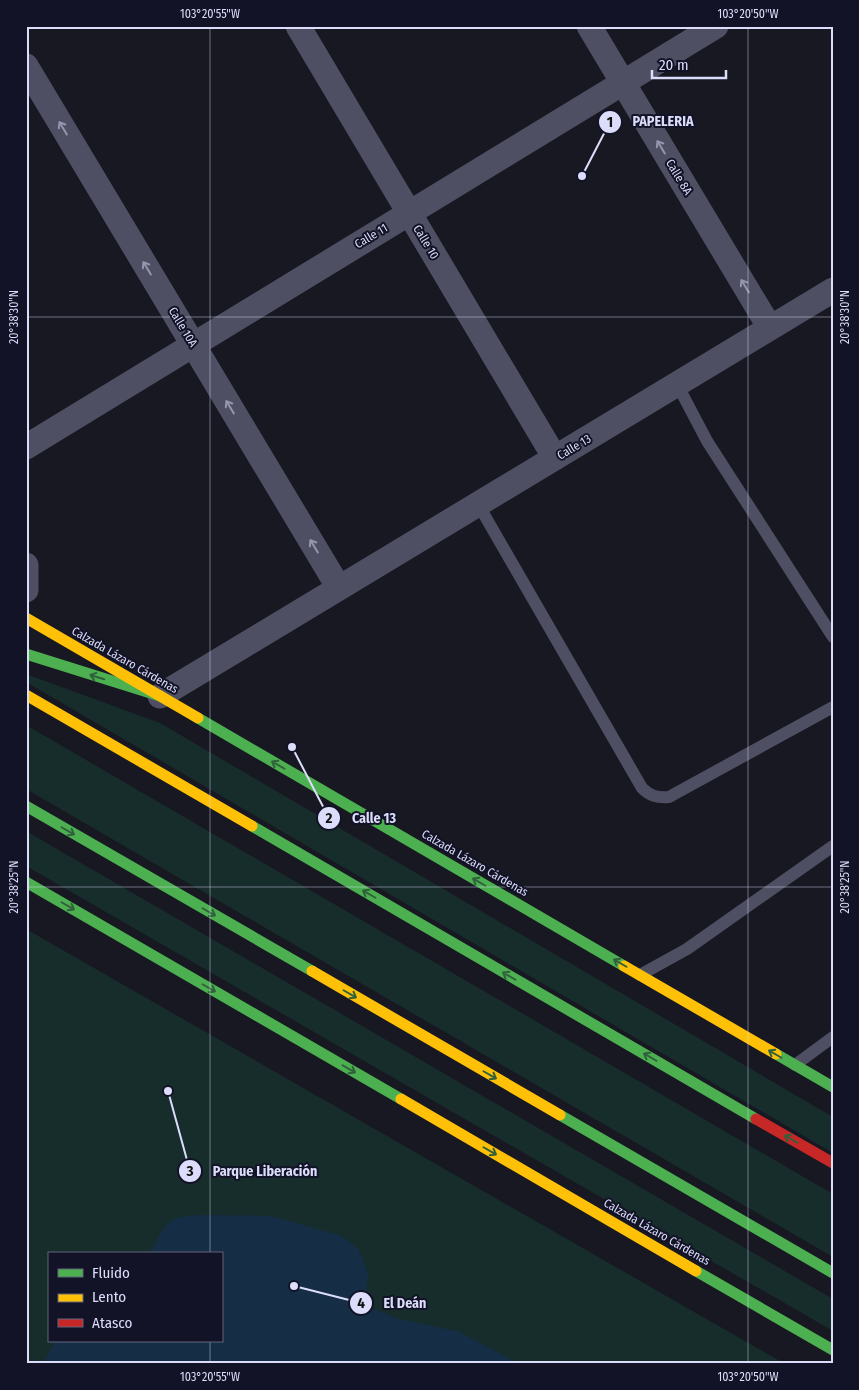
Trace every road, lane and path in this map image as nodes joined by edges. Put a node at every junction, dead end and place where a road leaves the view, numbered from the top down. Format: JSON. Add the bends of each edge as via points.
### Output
{"nodes":[{"id":1,"x":298,"y":26,"type":"edge"},
{"id":2,"x":590,"y":26,"type":"edge"},
{"id":3,"x":716,"y":26,"type":"edge"},
{"id":4,"x":26,"y":66,"type":"edge"},
{"id":5,"x":623,"y":83,"type":"junction"},
{"id":6,"x":409,"y":213,"type":"junction"},
{"id":7,"x":833,"y":290,"type":"edge"},
{"id":8,"x":770,"y":328,"type":"junction"},
{"id":9,"x":192,"y":344,"type":"junction"},
{"id":10,"x":677,"y":384,"type":"junction"},
{"id":11,"x":26,"y":447,"type":"edge"},
{"id":12,"x":555,"y":458,"type":"junction"},
{"id":13,"x":478,"y":504,"type":"junction"},
{"id":14,"x":26,"y":565,"type":"edge"},
{"id":15,"x":339,"y":588,"type":"junction"},
{"id":16,"x":26,"y":590,"type":"edge"},
{"id":17,"x":26,"y":618,"type":"edge"},
{"id":18,"x":833,"y":638,"type":"edge"},
{"id":19,"x":26,"y":654,"type":"edge"},
{"id":20,"x":26,"y":695,"type":"edge"},
{"id":21,"x":160,"y":696,"type":"junction"},
{"id":22,"x":833,"y":707,"type":"edge"},
{"id":23,"x":26,"y":806,"type":"edge"},
{"id":24,"x":833,"y":846,"type":"edge"},
{"id":25,"x":26,"y":882,"type":"edge"},
{"id":26,"x":640,"y":975,"type":"junction"},
{"id":27,"x":833,"y":1037,"type":"edge"},
{"id":28,"x":795,"y":1065,"type":"junction"},
{"id":29,"x":833,"y":1087,"type":"edge"},
{"id":30,"x":833,"y":1163,"type":"edge"},
{"id":31,"x":833,"y":1273,"type":"edge"},
{"id":32,"x":833,"y":1350,"type":"edge"}],
"edges":[{"from":1,"to":6,"type":"street","name":"Calle 10"},
{"from":2,"to":5,"type":"street","name":"Calle 8A"},
{"from":3,"to":5,"type":"street","name":"Calle 11"},
{"from":9,"to":4,"type":"street","name":"Calle 10A","one_way":true},
{"from":5,"to":6,"type":"street","name":"Calle 11"},
{"from":8,"to":5,"type":"street","name":"Calle 8A","one_way":true},
{"from":6,"to":9,"type":"street","name":"Calle 11"},
{"from":6,"to":12,"type":"street","name":"Calle 10"},
{"from":7,"to":8,"type":"street","name":"Calle 13"},
{"from":8,"to":10,"type":"street","name":"Calle 13"},
{"from":9,"to":11,"type":"street","name":"Calle 11"},
{"from":15,"to":9,"type":"street","name":"Calle 10A","one_way":true},
{"from":10,"to":12,"type":"street","name":"Calle 13"},
{"from":10,"to":18,"type":"lane","via":[[707,441]]},
{"from":12,"to":13,"type":"street","name":"Calle 13"},
{"from":13,"to":15,"type":"street","name":"Calle 13"},
{"from":13,"to":22,"type":"lane","via":[[642,788],[654,797],[669,797]]},
{"from":14,"to":16,"type":"street"},
{"from":15,"to":21,"type":"street","name":"Calle 13"},
{"from":17,"to":21,"type":"main road","name":"Calzada Lázaro Cárdenas"},
{"from":21,"to":19,"type":"main road","one_way":true},
{"from":30,"to":20,"type":"main road","one_way":true},
{"from":26,"to":21,"type":"main road","name":"Calzada Lázaro Cárdenas","one_way":true},
{"from":23,"to":31,"type":"main road","one_way":true},
{"from":24,"to":26,"type":"lane","via":[[687,949]]},
{"from":25,"to":32,"type":"main road","name":"Calzada Lázaro Cárdenas","one_way":true},
{"from":28,"to":26,"type":"main road","name":"Calzada Lázaro Cárdenas","one_way":true},
{"from":27,"to":28,"type":"lane"},
{"from":28,"to":29,"type":"main road","name":"Calzada Lázaro Cárdenas"}]}
